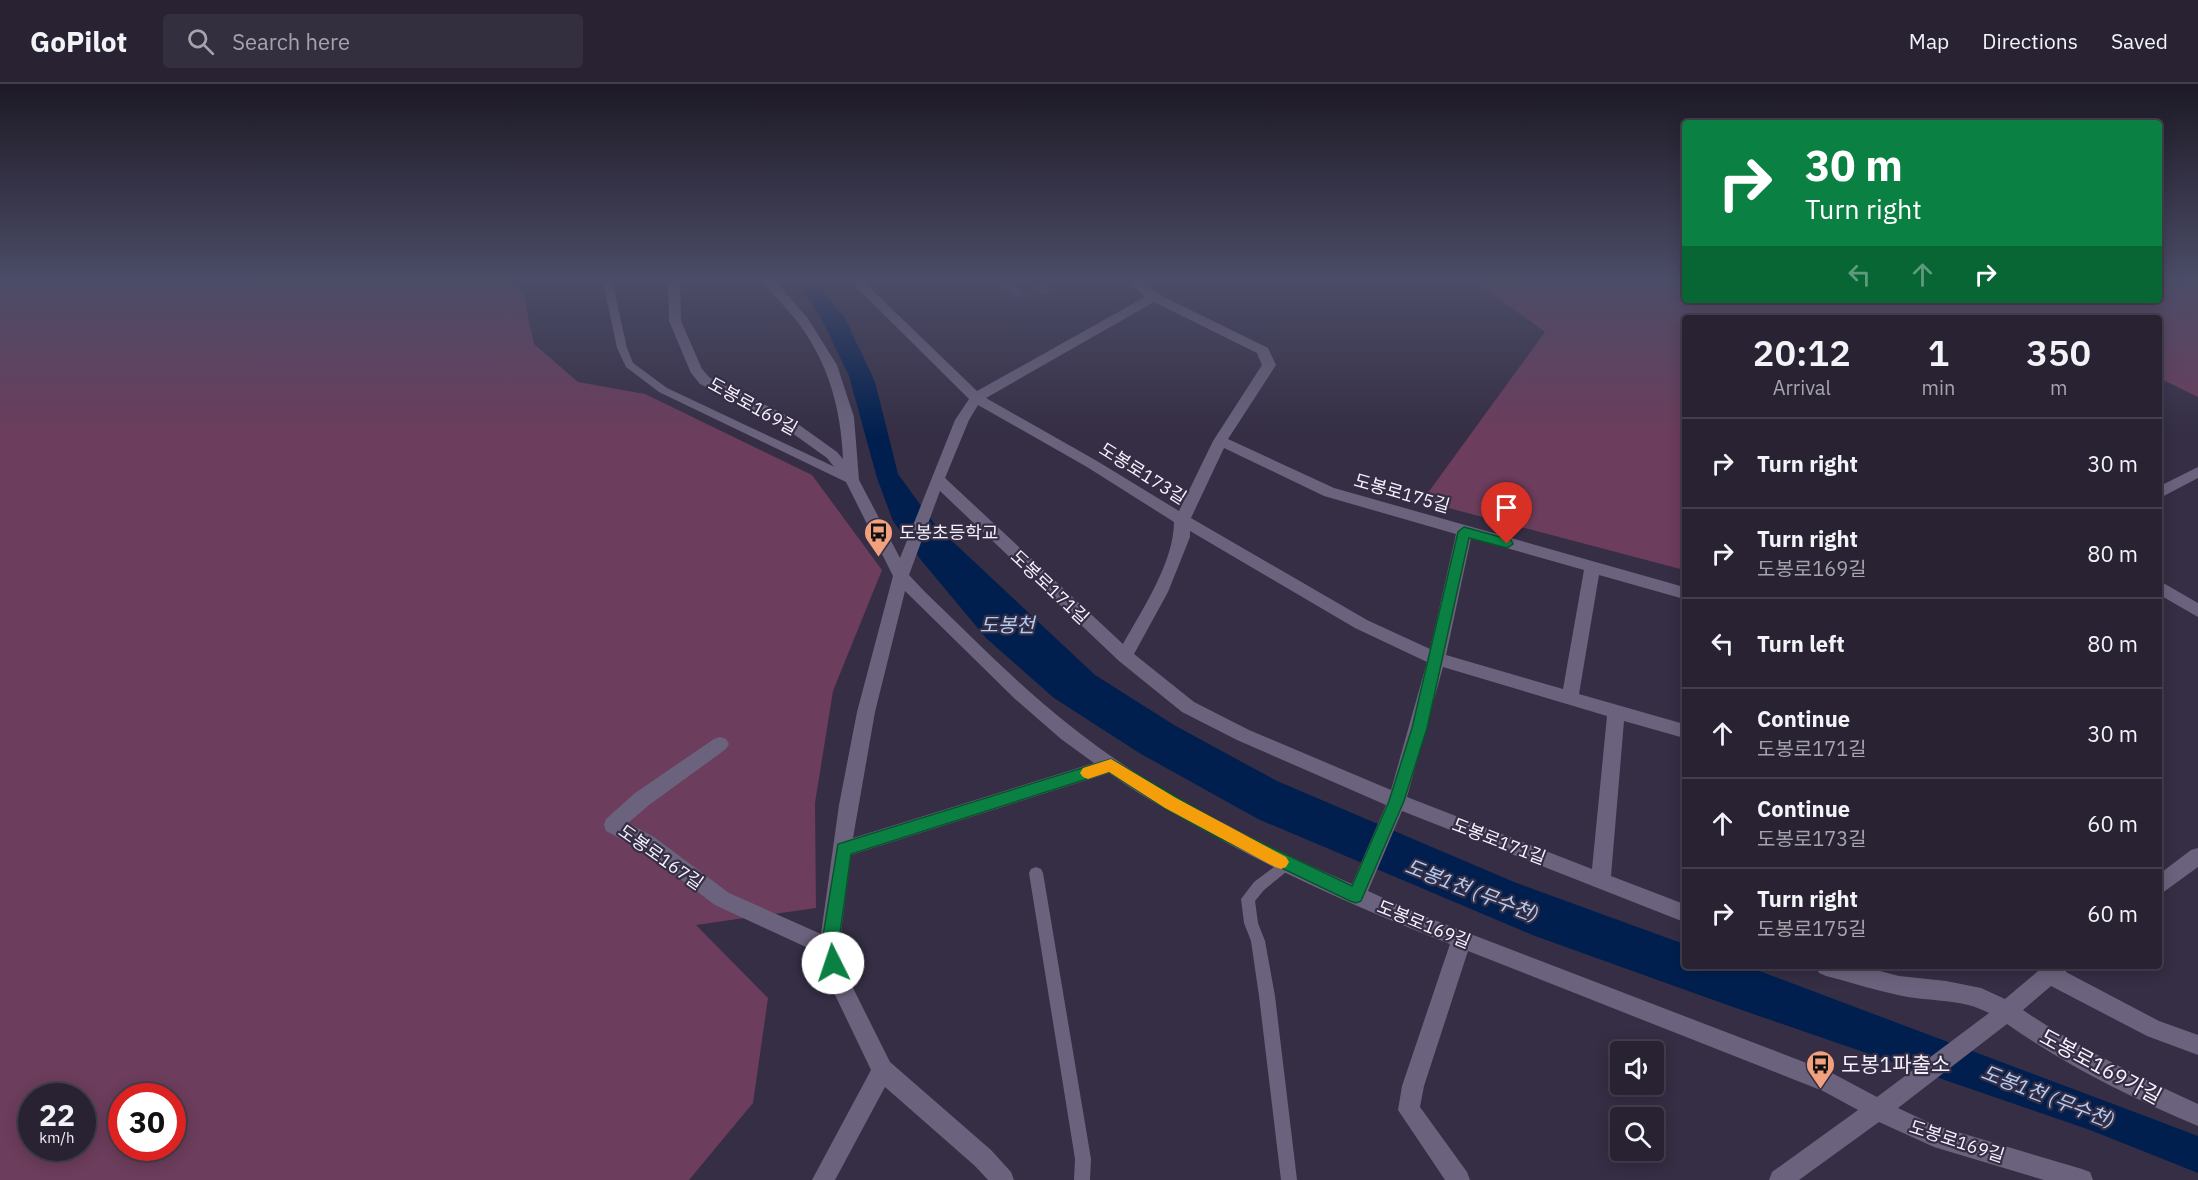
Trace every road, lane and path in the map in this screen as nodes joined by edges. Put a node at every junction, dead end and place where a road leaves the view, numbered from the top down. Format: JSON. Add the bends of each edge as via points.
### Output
{"nodes":[{"id":1,"x":618,"y":332,"type":"edge"},
{"id":2,"x":679,"y":332,"type":"edge"},
{"id":3,"x":810,"y":332,"type":"edge"},
{"id":4,"x":908,"y":332,"type":"edge"},
{"id":5,"x":1092,"y":332,"type":"edge"},
{"id":6,"x":1225,"y":332,"type":"edge"},
{"id":7,"x":976,"y":398,"type":"junction"},
{"id":8,"x":1220,"y":441,"type":"junction"},
{"id":9,"x":2198,"y":472,"type":"edge"},
{"id":10,"x":852,"y":480,"type":"junction"},
{"id":11,"x":934,"y":486,"type":"junction"},
{"id":12,"x":2162,"y":492,"type":"edge"},
{"id":13,"x":1182,"y":520,"type":"junction"},
{"id":14,"x":1464,"y":532,"type":"junction"},
{"id":15,"x":1592,"y":567,"type":"junction"},
{"id":16,"x":902,"y":572,"type":"junction"},
{"id":17,"x":2162,"y":588,"type":"edge"},
{"id":18,"x":1682,"y":592,"type":"edge"},
{"id":19,"x":2198,"y":611,"type":"edge"},
{"id":20,"x":1125,"y":656,"type":"junction"},
{"id":21,"x":1437,"y":659,"type":"junction"},
{"id":22,"x":1570,"y":698,"type":"junction"},
{"id":23,"x":1616,"y":711,"type":"junction"},
{"id":24,"x":1682,"y":730,"type":"edge"},
{"id":25,"x":720,"y":744,"type":"dead end"},
{"id":26,"x":1111,"y":765,"type":"junction"},
{"id":27,"x":1395,"y":805,"type":"junction"},
{"id":28,"x":844,"y":849,"type":"junction"},
{"id":29,"x":2198,"y":856,"type":"edge"},
{"id":30,"x":1286,"y":864,"type":"junction"},
{"id":31,"x":1036,"y":873,"type":"dead end"},
{"id":32,"x":1601,"y":881,"type":"junction"},
{"id":33,"x":2162,"y":884,"type":"edge"},
{"id":34,"x":1358,"y":891,"type":"junction"},
{"id":35,"x":1682,"y":912,"type":"edge"},
{"id":36,"x":1462,"y":939,"type":"junction"},
{"id":37,"x":829,"y":948,"type":"junction"},
{"id":38,"x":1837,"y":969,"type":"edge"},
{"id":39,"x":2054,"y":970,"type":"edge"},
{"id":40,"x":2001,"y":1016,"type":"junction"},
{"id":41,"x":2198,"y":1045,"type":"edge"},
{"id":42,"x":882,"y":1070,"type":"junction"},
{"id":43,"x":1879,"y":1110,"type":"junction"},
{"id":44,"x":2198,"y":1115,"type":"edge"},
{"id":45,"x":2051,"y":1175,"type":"edge"},
{"id":46,"x":823,"y":1180,"type":"edge"},
{"id":47,"x":1003,"y":1180,"type":"edge"},
{"id":48,"x":1082,"y":1180,"type":"edge"},
{"id":49,"x":1289,"y":1180,"type":"edge"},
{"id":50,"x":1459,"y":1180,"type":"edge"},
{"id":51,"x":1780,"y":1180,"type":"edge"},
{"id":52,"x":2082,"y":1180,"type":"edge"}],
"edges":[{"from":1,"to":10,"type":"lane","via":[[629,365],[663,390]]},
{"from":2,"to":10,"type":"street","name":"도봉로169길","via":[[691,361],[705,381],[759,405],[804,433],[832,455]]},
{"from":3,"to":10,"type":"street","name":"도봉로169길","via":[[842,396]]},
{"from":4,"to":7,"type":"street","name":"도봉로173길"},
{"from":5,"to":7,"type":"street"},
{"from":6,"to":8,"type":"street","via":[[1263,351],[1269,365]]},
{"from":7,"to":11,"type":"street","via":[[962,420]]},
{"from":7,"to":13,"type":"street","name":"도봉로173길"},
{"from":8,"to":13,"type":"street"},
{"from":8,"to":14,"type":"street","name":"도봉로175길","via":[[1329,492]]},
{"from":9,"to":12,"type":"street"},
{"from":10,"to":16,"type":"street","name":"도봉로169길"},
{"from":11,"to":16,"type":"street"},
{"from":11,"to":20,"type":"street","name":"도봉로171길"},
{"from":13,"to":20,"type":"street","via":[[1182,537],[1160,592]]},
{"from":13,"to":21,"type":"street","name":"도봉로173길","via":[[1361,624]]},
{"from":14,"to":15,"type":"street","name":"도봉로175길"},
{"from":14,"to":21,"type":"street"},
{"from":15,"to":18,"type":"street","name":"도봉로175길"},
{"from":15,"to":22,"type":"street"},
{"from":16,"to":26,"type":"street","name":"도봉로169길","via":[[919,596],[1021,694]]},
{"from":16,"to":28,"type":"street","via":[[866,712],[848,805]]},
{"from":17,"to":19,"type":"street"},
{"from":20,"to":27,"type":"street","name":"도봉로171길","via":[[1172,695],[1211,719]]},
{"from":21,"to":22,"type":"street","name":"도봉로173길"},
{"from":21,"to":27,"type":"street"},
{"from":22,"to":23,"type":"street","name":"도봉로173길"},
{"from":23,"to":24,"type":"street","name":"도봉로173길"},
{"from":23,"to":32,"type":"street"},
{"from":25,"to":37,"type":"street","name":"도봉로167길","via":[[642,799],[613,825],[647,843],[722,898]]},
{"from":26,"to":28,"type":"street"},
{"from":26,"to":30,"type":"street","name":"도봉로169길","via":[[1170,803]]},
{"from":27,"to":32,"type":"street","name":"도봉로171길"},
{"from":27,"to":34,"type":"street"},
{"from":28,"to":37,"type":"street"},
{"from":29,"to":33,"type":"street"},
{"from":30,"to":34,"type":"street","name":"도봉로169길"},
{"from":30,"to":49,"type":"lane","via":[[1248,899],[1267,996]]},
{"from":31,"to":48,"type":"lane","via":[[1083,1159]]},
{"from":32,"to":35,"type":"street","name":"도봉로171길"},
{"from":34,"to":36,"type":"street","name":"도봉로169길"},
{"from":36,"to":43,"type":"street","name":"도봉로169길","via":[[1819,1078]]},
{"from":36,"to":50,"type":"street","via":[[1413,1086],[1409,1110]]},
{"from":37,"to":42,"type":"street","via":[[837,978]]},
{"from":38,"to":40,"type":"street","via":[[1899,986],[1981,998]]},
{"from":39,"to":40,"type":"street"},
{"from":39,"to":41,"type":"street","via":[[2154,1029]]},
{"from":40,"to":43,"type":"street"},
{"from":40,"to":44,"type":"street","name":"도봉로169가길","via":[[2111,1076]]},
{"from":42,"to":46,"type":"street"},
{"from":42,"to":47,"type":"street"},
{"from":43,"to":45,"type":"street","name":"도봉로169길","via":[[1934,1136]]},
{"from":43,"to":51,"type":"street"},
{"from":45,"to":52,"type":"street","name":"도봉로169길"}]}
